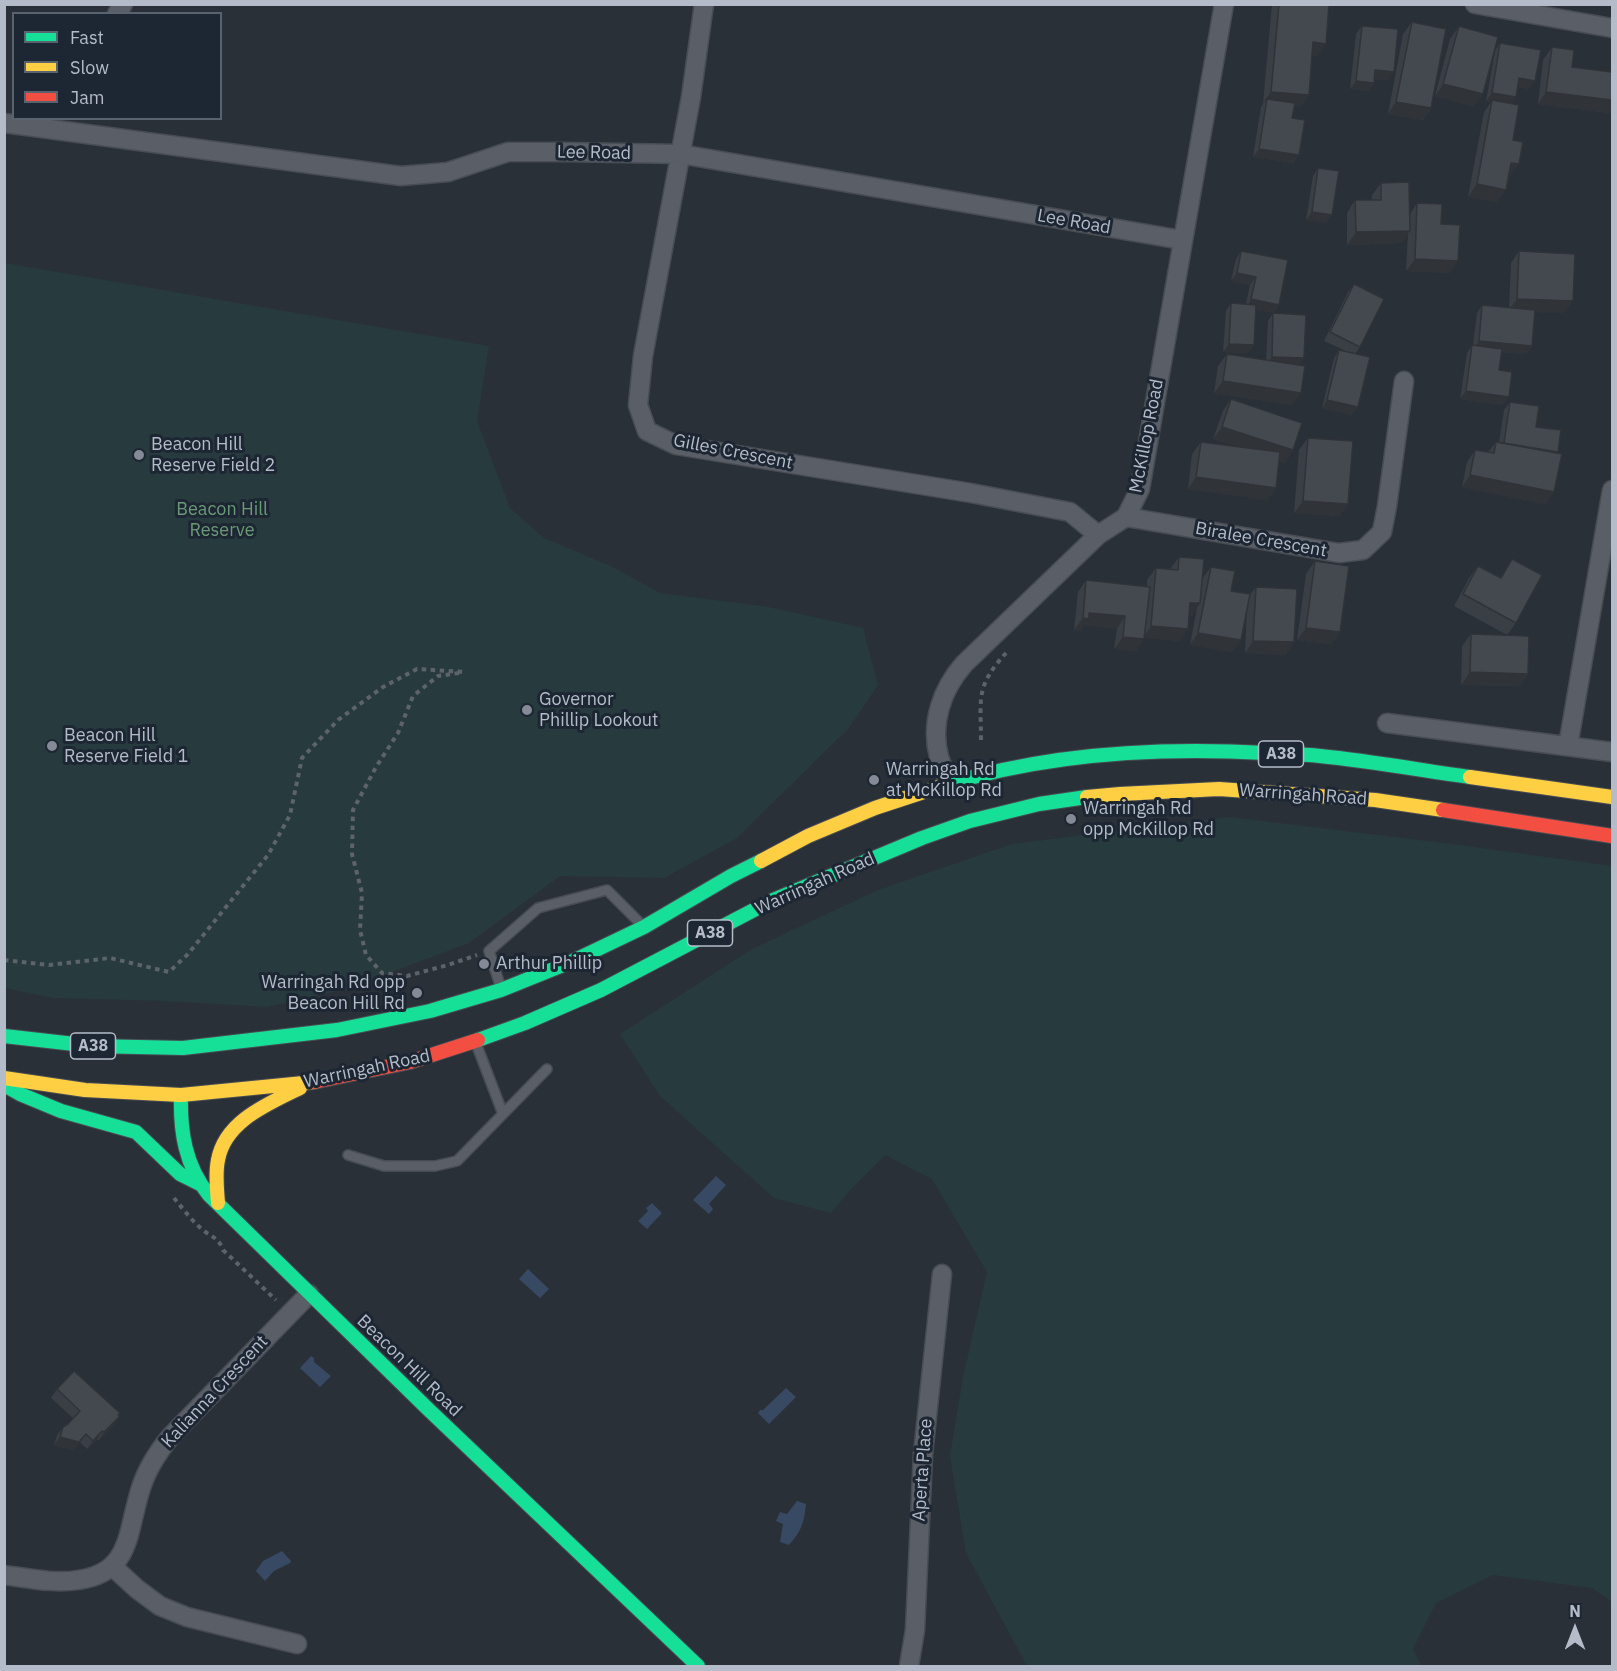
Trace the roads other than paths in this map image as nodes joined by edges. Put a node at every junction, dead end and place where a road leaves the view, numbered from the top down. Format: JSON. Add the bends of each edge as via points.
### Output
{"nodes":[{"id":1,"x":704,"y":4,"type":"edge"},
{"id":2,"x":1224,"y":4,"type":"edge"},
{"id":3,"x":1474,"y":4,"type":"edge"},
{"id":4,"x":1612,"y":28,"type":"edge"},
{"id":5,"x":4,"y":123,"type":"edge"},
{"id":6,"x":39,"y":123,"type":"edge"},
{"id":7,"x":680,"y":154,"type":"junction"},
{"id":8,"x":1182,"y":240,"type":"junction"},
{"id":9,"x":1404,"y":381,"type":"dead end"},
{"id":10,"x":1612,"y":490,"type":"edge"},
{"id":11,"x":1126,"y":517,"type":"junction"},
{"id":12,"x":1098,"y":536,"type":"junction"},
{"id":13,"x":1387,"y":723,"type":"dead end"},
{"id":14,"x":1568,"y":746,"type":"junction"},
{"id":15,"x":1612,"y":752,"type":"edge"},
{"id":16,"x":951,"y":789,"type":"junction"},
{"id":17,"x":1612,"y":797,"type":"edge"},
{"id":18,"x":1612,"y":836,"type":"edge"},
{"id":19,"x":644,"y":927,"type":"junction"},
{"id":20,"x":501,"y":990,"type":"junction"},
{"id":21,"x":4,"y":1036,"type":"edge"},
{"id":22,"x":476,"y":1041,"type":"junction"},
{"id":23,"x":547,"y":1069,"type":"dead end"},
{"id":24,"x":4,"y":1078,"type":"edge"},
{"id":25,"x":311,"y":1083,"type":"junction"},
{"id":26,"x":4,"y":1085,"type":"edge"},
{"id":27,"x":181,"y":1089,"type":"junction"},
{"id":28,"x":503,"y":1114,"type":"junction"},
{"id":29,"x":348,"y":1155,"type":"dead end"},
{"id":30,"x":200,"y":1184,"type":"junction"},
{"id":31,"x":218,"y":1203,"type":"junction"},
{"id":32,"x":942,"y":1274,"type":"dead end"},
{"id":33,"x":309,"y":1294,"type":"junction"},
{"id":34,"x":113,"y":1567,"type":"junction"},
{"id":35,"x":4,"y":1575,"type":"edge"},
{"id":36,"x":297,"y":1644,"type":"dead end"},
{"id":37,"x":698,"y":1666,"type":"edge"},
{"id":38,"x":909,"y":1666,"type":"edge"}],
"edges":[{"from":1,"to":7,"type":"street","name":"Gilles Crescent"},
{"from":2,"to":8,"type":"street","name":"McKillop Road"},
{"from":3,"to":4,"type":"street"},
{"from":5,"to":6,"type":"street","name":"Lee Road"},
{"from":6,"to":7,"type":"street","name":"Lee Road","via":[[400,176],[447,172],[507,152]]},
{"from":7,"to":8,"type":"street","name":"Lee Road"},
{"from":7,"to":12,"type":"street","name":"Gilles Crescent","via":[[643,356],[638,405],[647,431],[676,445],[1071,512]]},
{"from":8,"to":11,"type":"street","name":"McKillop Road","via":[[1140,489]]},
{"from":9,"to":11,"type":"street","name":"Biralee Crescent","via":[[1382,532],[1363,550],[1339,553]]},
{"from":10,"to":14,"type":"street"},
{"from":11,"to":12,"type":"street","name":"McKillop Road"},
{"from":12,"to":16,"type":"street","name":"McKillop Road","via":[[953,677],[940,706],[936,730],[939,758]]},
{"from":13,"to":14,"type":"street"},
{"from":14,"to":15,"type":"street"},
{"from":16,"to":17,"type":"main road","name":"Warringah Road","number":"A38","via":[[1011,768],[1072,758],[1212,750],[1320,756]]},
{"from":16,"to":19,"type":"main road","name":"Warringah Road","number":"A38","via":[[875,808],[808,836]]},
{"from":18,"to":22,"type":"main road","name":"Warringah Road","number":"A38","via":[[1375,800],[1219,789],[1120,794],[1039,804],[962,818],[771,901],[601,990]]},
{"from":19,"to":20,"type":"main road","name":"Warringah Road","number":"A38"},
{"from":19,"to":20,"type":"lane","via":[[607,890],[538,908],[489,951]]},
{"from":20,"to":21,"type":"main road","name":"Warringah Road","number":"A38","via":[[385,1021],[182,1054]]},
{"from":22,"to":25,"type":"main road","name":"Warringah Road","number":"A38","via":[[410,1062]]},
{"from":22,"to":28,"type":"lane"},
{"from":23,"to":28,"type":"lane"},
{"from":24,"to":27,"type":"main road","name":"Warringah Road","number":"A38","via":[[85,1090]]},
{"from":25,"to":27,"type":"main road","name":"Warringah Road","number":"A38","via":[[218,1092]]},
{"from":25,"to":31,"type":"main road","via":[[260,1109],[232,1130],[219,1156]]},
{"from":26,"to":30,"type":"main road","via":[[61,1111],[136,1132],[180,1174]]},
{"from":27,"to":30,"type":"main road","name":"Beacon Hill Road","via":[[184,1143]]},
{"from":28,"to":29,"type":"lane","via":[[457,1161],[435,1166],[384,1166]]},
{"from":30,"to":31,"type":"main road","name":"Beacon Hill Road"},
{"from":31,"to":33,"type":"main road","name":"Beacon Hill Road"},
{"from":32,"to":38,"type":"street","name":"Aperta Place","via":[[923,1454],[915,1630]]},
{"from":33,"to":34,"type":"street","name":"Kalianna Crescent","via":[[158,1453],[139,1493],[124,1552]]},
{"from":33,"to":37,"type":"main road","name":"Beacon Hill Road"},
{"from":34,"to":35,"type":"street","via":[[76,1581]]},
{"from":34,"to":36,"type":"street","via":[[160,1606],[187,1617]]}]}
